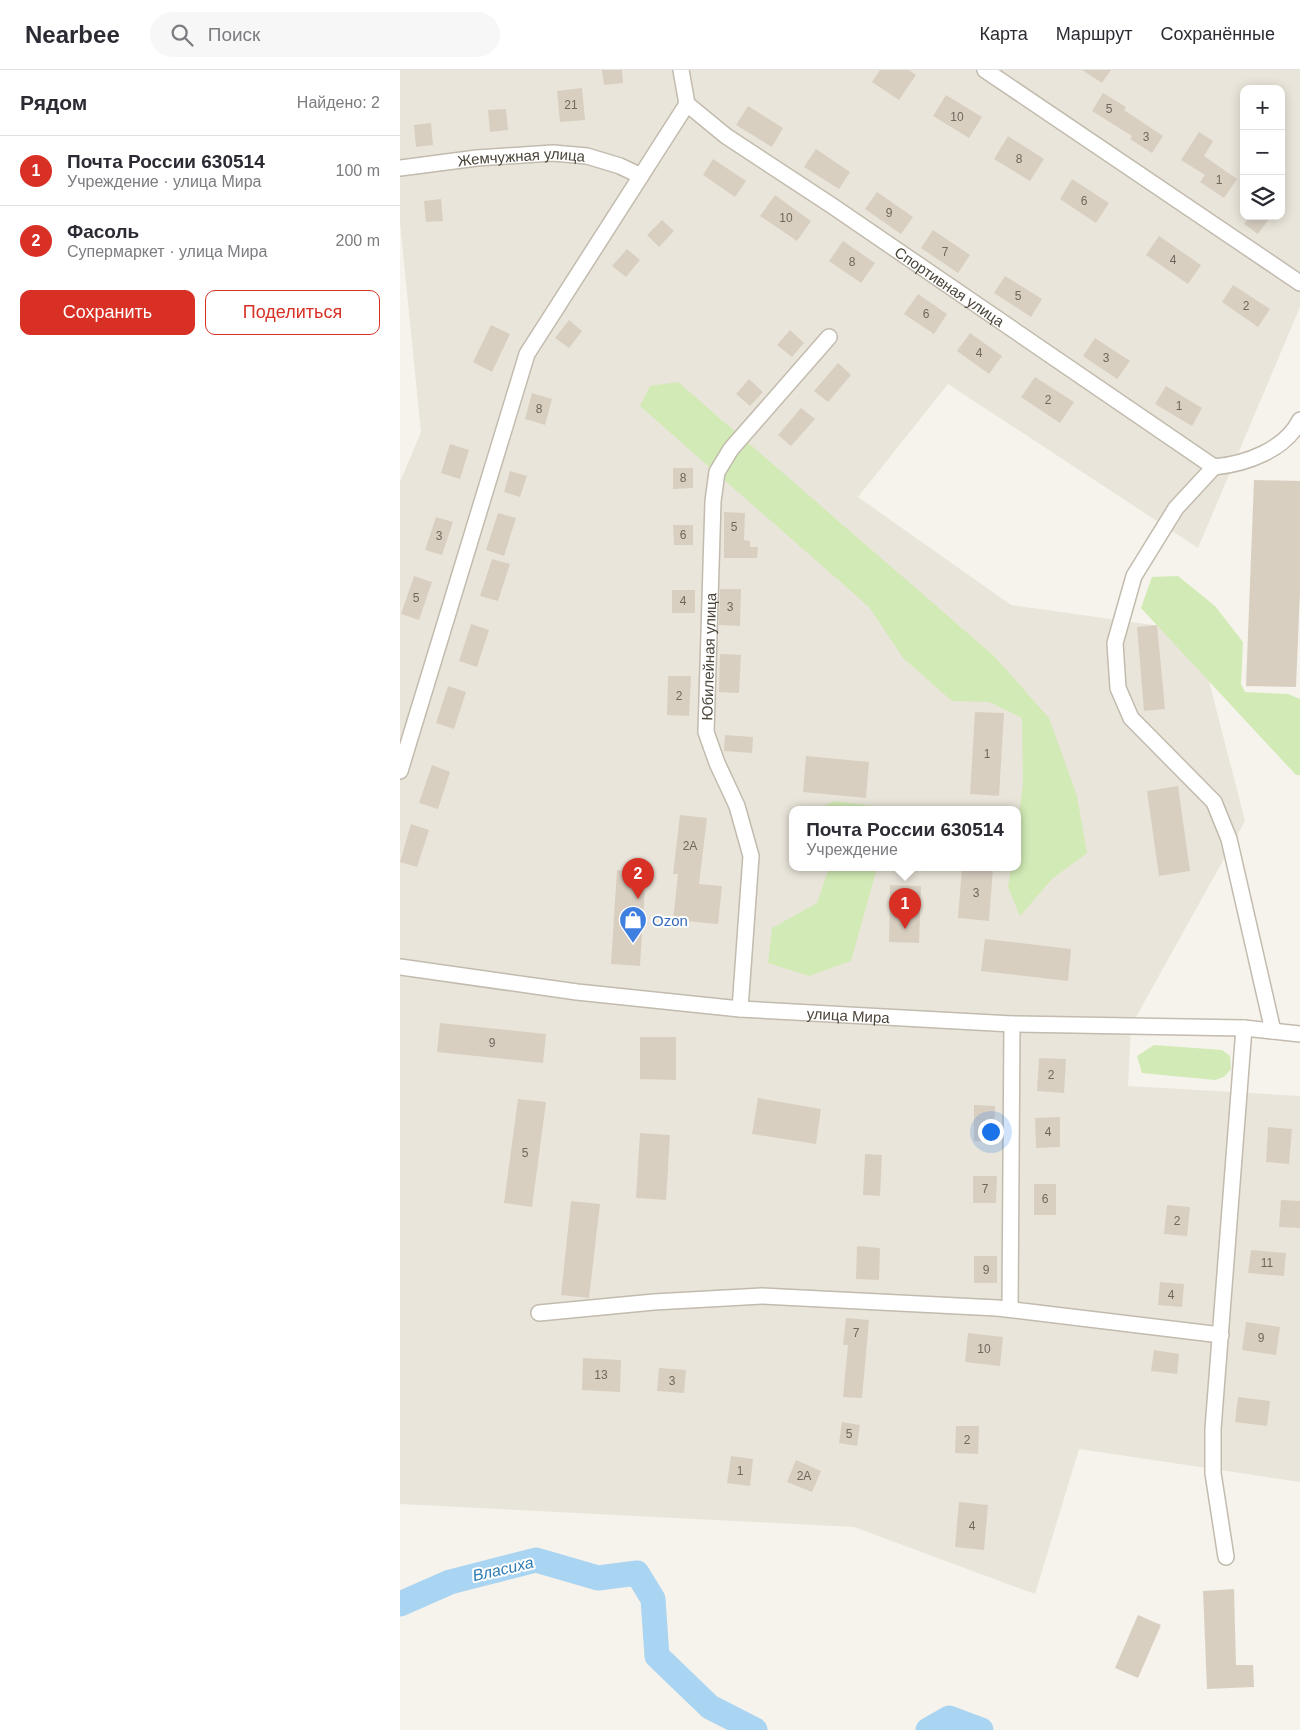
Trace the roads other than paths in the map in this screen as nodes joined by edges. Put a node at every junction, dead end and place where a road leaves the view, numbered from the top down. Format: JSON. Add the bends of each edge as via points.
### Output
{"nodes":[{"id":1,"x":681,"y":70,"type":"edge"},
{"id":2,"x":985,"y":70,"type":"edge"},
{"id":3,"x":687,"y":104,"type":"junction"},
{"id":4,"x":400,"y":168,"type":"edge"},
{"id":5,"x":640,"y":176,"type":"junction"},
{"id":6,"x":1299,"y":277,"type":"edge"},
{"id":7,"x":829,"y":337,"type":"dead end"},
{"id":8,"x":1300,"y":420,"type":"edge"},
{"id":9,"x":1214,"y":467,"type":"junction"},
{"id":10,"x":400,"y":771,"type":"edge"},
{"id":11,"x":400,"y":968,"type":"edge"},
{"id":12,"x":740,"y":1009,"type":"junction"},
{"id":13,"x":1012,"y":1024,"type":"junction"},
{"id":14,"x":1244,"y":1028,"type":"junction"},
{"id":15,"x":1273,"y":1031,"type":"junction"},
{"id":16,"x":1300,"y":1034,"type":"edge"},
{"id":17,"x":1010,"y":1309,"type":"junction"},
{"id":18,"x":539,"y":1313,"type":"dead end"},
{"id":19,"x":1221,"y":1335,"type":"junction"},
{"id":20,"x":1226,"y":1557,"type":"dead end"}],
"edges":[{"from":1,"to":3,"type":"street"},
{"from":2,"to":6,"type":"street"},
{"from":3,"to":5,"type":"street"},
{"from":3,"to":9,"type":"street","name":"Спортивная улица","via":[[726,136]]},
{"from":4,"to":5,"type":"street","name":"Жемчужная улица","via":[[553,153],[587,156]]},
{"from":5,"to":10,"type":"street","via":[[527,354]]},
{"from":7,"to":12,"type":"street","name":"Юбилейная улица","via":[[731,449],[717,472],[713,501],[706,732],[737,806],[751,856]]},
{"from":8,"to":9,"type":"street","via":[[1277,445],[1254,459]]},
{"from":9,"to":15,"type":"street","via":[[1176,508],[1134,576],[1115,643],[1118,688],[1131,718],[1214,802],[1229,839]]},
{"from":11,"to":12,"type":"street","name":"улица Мира","via":[[577,992]]},
{"from":12,"to":13,"type":"street","name":"улица Мира"},
{"from":13,"to":14,"type":"street","name":"улица Мира"},
{"from":13,"to":17,"type":"street"},
{"from":14,"to":15,"type":"street","name":"улица Мира"},
{"from":14,"to":19,"type":"street"},
{"from":15,"to":16,"type":"street","name":"улица Мира"},
{"from":17,"to":18,"type":"street","via":[[762,1296]]},
{"from":17,"to":19,"type":"street"},
{"from":19,"to":20,"type":"street","via":[[1213,1429],[1213,1473]]}]}
